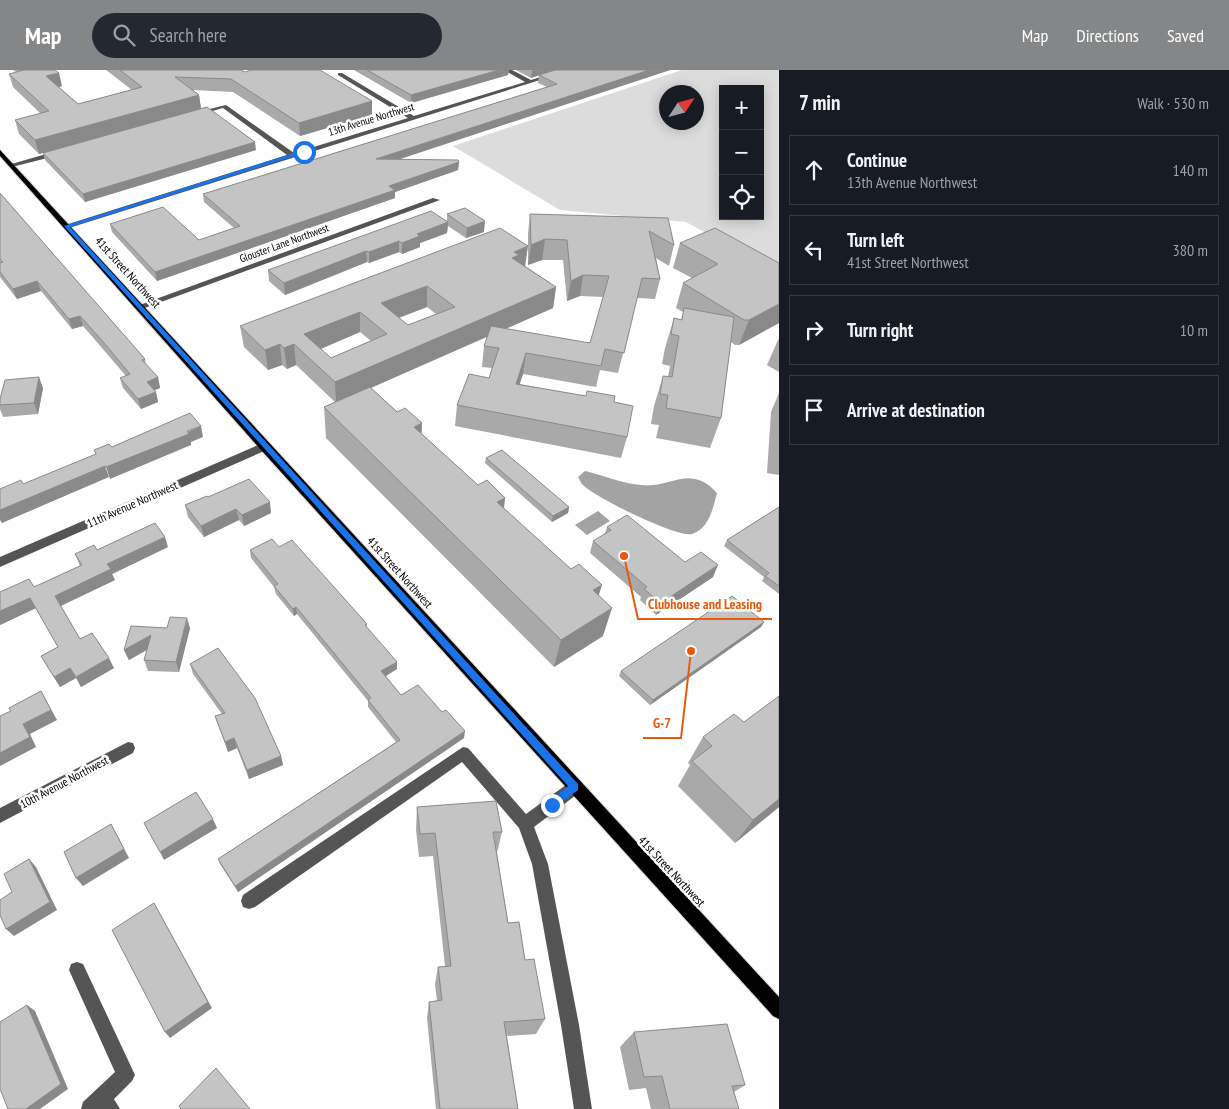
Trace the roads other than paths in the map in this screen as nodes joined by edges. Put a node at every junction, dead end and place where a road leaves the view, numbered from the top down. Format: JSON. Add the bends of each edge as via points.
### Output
{"nodes":[{"id":1,"x":507,"y":70,"type":"edge"},
{"id":2,"x":569,"y":70,"type":"edge"},
{"id":3,"x":344,"y":73,"type":"dead end"},
{"id":4,"x":531,"y":82,"type":"junction"},
{"id":5,"x":187,"y":117,"type":"edge"},
{"id":6,"x":413,"y":118,"type":"junction"},
{"id":7,"x":66,"y":150,"type":"edge"},
{"id":8,"x":0,"y":152,"type":"edge"},
{"id":9,"x":292,"y":155,"type":"junction"},
{"id":10,"x":12,"y":165,"type":"junction"},
{"id":11,"x":436,"y":200,"type":"dead end"},
{"id":12,"x":66,"y":226,"type":"junction"},
{"id":13,"x":139,"y":307,"type":"junction"},
{"id":14,"x":265,"y":446,"type":"junction"},
{"id":15,"x":0,"y":562,"type":"edge"},
{"id":16,"x":128,"y":748,"type":"dead end"},
{"id":17,"x":575,"y":787,"type":"junction"},
{"id":18,"x":0,"y":816,"type":"edge"},
{"id":19,"x":525,"y":824,"type":"junction"},
{"id":20,"x":249,"y":901,"type":"dead end"},
{"id":21,"x":77,"y":970,"type":"dead end"},
{"id":22,"x":779,"y":1010,"type":"edge"},
{"id":23,"x":101,"y":1105,"type":"edge"},
{"id":24,"x":583,"y":1109,"type":"edge"}],
"edges":[{"from":1,"to":4,"type":"street"},
{"from":2,"to":4,"type":"street","name":"13th Avenue Northwest"},
{"from":3,"to":6,"type":"street"},
{"from":4,"to":6,"type":"street","name":"13th Avenue Northwest"},
{"from":5,"to":9,"type":"street","via":[[224,106]]},
{"from":6,"to":9,"type":"street","name":"13th Avenue Northwest"},
{"from":7,"to":10,"type":"street"},
{"from":8,"to":10,"type":"main road","name":"41st Street Northwest"},
{"from":9,"to":12,"type":"street","name":"13th Avenue Northwest"},
{"from":10,"to":12,"type":"main road","name":"41st Street Northwest"},
{"from":11,"to":13,"type":"street","name":"Glouster Lane Northwest"},
{"from":12,"to":13,"type":"main road","name":"41st Street Northwest"},
{"from":13,"to":14,"type":"main road","name":"41st Street Northwest"},
{"from":14,"to":15,"type":"street","name":"11th Avenue Northwest"},
{"from":14,"to":17,"type":"main road","name":"41st Street Northwest"},
{"from":16,"to":18,"type":"street","name":"10th Avenue Northwest"},
{"from":17,"to":19,"type":"street"},
{"from":17,"to":22,"type":"main road","name":"41st Street Northwest"},
{"from":19,"to":20,"type":"street","via":[[463,754]]},
{"from":19,"to":24,"type":"street","via":[[540,864]]},
{"from":21,"to":23,"type":"street","via":[[126,1075]]}]}
